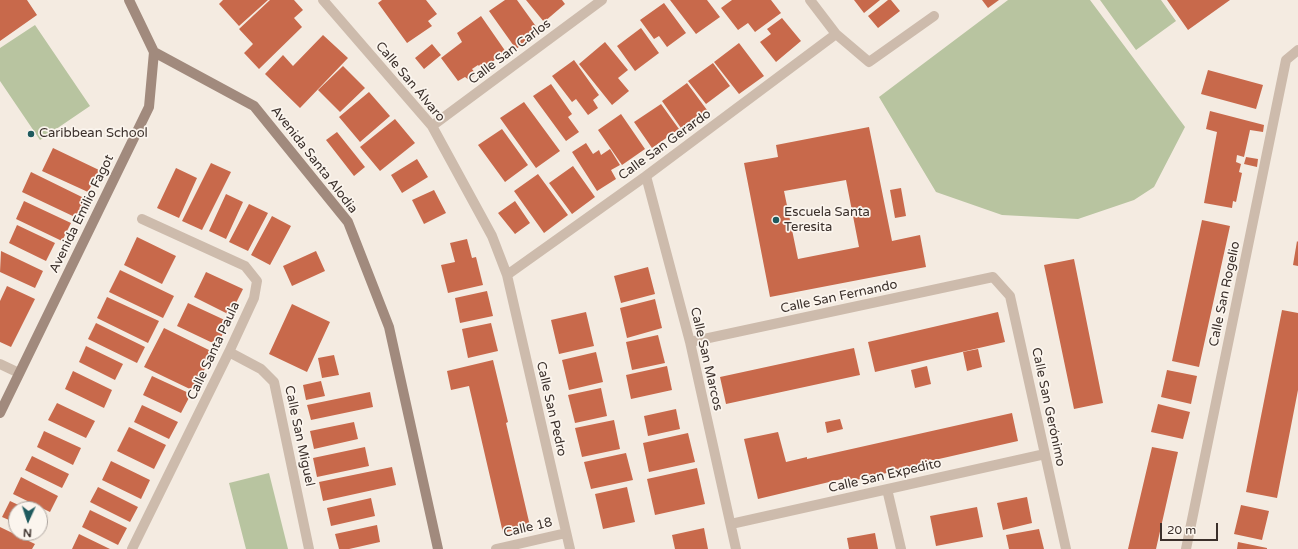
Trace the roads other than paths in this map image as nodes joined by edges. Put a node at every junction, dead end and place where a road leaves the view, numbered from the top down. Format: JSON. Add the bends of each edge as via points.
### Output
{"nodes":[{"id":1,"x":129,"y":0,"type":"edge"},
{"id":2,"x":325,"y":0,"type":"edge"},
{"id":3,"x":602,"y":0,"type":"edge"},
{"id":4,"x":810,"y":0,"type":"edge"},
{"id":5,"x":934,"y":16,"type":"dead end"},
{"id":6,"x":836,"y":34,"type":"junction"},
{"id":7,"x":1298,"y":50,"type":"edge"},
{"id":8,"x":154,"y":52,"type":"junction"},
{"id":9,"x":432,"y":126,"type":"junction"},
{"id":10,"x":646,"y":176,"type":"junction"},
{"id":11,"x":142,"y":219,"type":"dead end"},
{"id":12,"x":507,"y":275,"type":"junction"},
{"id":13,"x":993,"y":277,"type":"joint"},
{"id":14,"x":690,"y":342,"type":"junction"},
{"id":15,"x":229,"y":352,"type":"junction"},
{"id":16,"x":0,"y":364,"type":"edge"},
{"id":17,"x":19,"y":374,"type":"junction"},
{"id":18,"x":0,"y":413,"type":"edge"},
{"id":19,"x":1045,"y":454,"type":"junction"},
{"id":20,"x":887,"y":489,"type":"junction"},
{"id":21,"x":731,"y":524,"type":"junction"},
{"id":22,"x":566,"y":532,"type":"junction"},
{"id":23,"x":132,"y":549,"type":"edge"},
{"id":24,"x":309,"y":549,"type":"edge"},
{"id":25,"x":438,"y":549,"type":"edge"},
{"id":26,"x":496,"y":549,"type":"edge"},
{"id":27,"x":570,"y":549,"type":"edge"},
{"id":28,"x":736,"y":549,"type":"edge"},
{"id":29,"x":901,"y":549,"type":"edge"},
{"id":30,"x":1066,"y":549,"type":"edge"},
{"id":31,"x":1186,"y":549,"type":"edge"}],
"edges":[{"from":1,"to":8,"type":"street"},
{"from":2,"to":9,"type":"street","name":"Calle San Álvaro"},
{"from":3,"to":9,"type":"street","name":"Calle San Carlos"},
{"from":4,"to":6,"type":"street"},
{"from":5,"to":6,"type":"street","via":[[870,62]]},
{"from":6,"to":10,"type":"street","name":"Calle San Gerardo"},
{"from":7,"to":31,"type":"street","name":"Calle San Rogelio","via":[[1286,60]]},
{"from":8,"to":17,"type":"street","name":"Avenida Emilio Fagot","via":[[149,107]]},
{"from":8,"to":25,"type":"street","name":"Avenida Santa Alodia","via":[[254,106],[348,222],[389,328]]},
{"from":9,"to":12,"type":"street","name":"Calle San Álvaro","via":[[492,236]]},
{"from":10,"to":12,"type":"street","name":"Calle San Gerardo"},
{"from":10,"to":14,"type":"street","name":"Calle San Marcos"},
{"from":11,"to":15,"type":"street","name":"Calle Santa Paula","via":[[245,266],[257,281],[254,298]]},
{"from":12,"to":22,"type":"street","name":"Calle San Pedro"},
{"from":13,"to":14,"type":"street","name":"Calle San Fernando"},
{"from":13,"to":19,"type":"street","name":"Calle San Gerónimo","via":[[1010,296]]},
{"from":14,"to":21,"type":"street","name":"Calle San Marcos"},
{"from":15,"to":23,"type":"street","name":"Calle Santa Paula"},
{"from":15,"to":24,"type":"street","name":"Calle San Miguel","via":[[260,369],[274,382]]},
{"from":16,"to":17,"type":"street"},
{"from":17,"to":18,"type":"street","name":"Avenida Emilio Fagot"},
{"from":19,"to":20,"type":"street","name":"Calle San Expedito"},
{"from":19,"to":30,"type":"street","name":"Calle San Gerónimo"},
{"from":20,"to":21,"type":"street","name":"Calle San Expedito"},
{"from":20,"to":29,"type":"street"},
{"from":21,"to":28,"type":"street","name":"Calle San Marcos"},
{"from":22,"to":26,"type":"street","name":"Calle 18"},
{"from":22,"to":27,"type":"street","name":"Calle San Pedro"}]}
